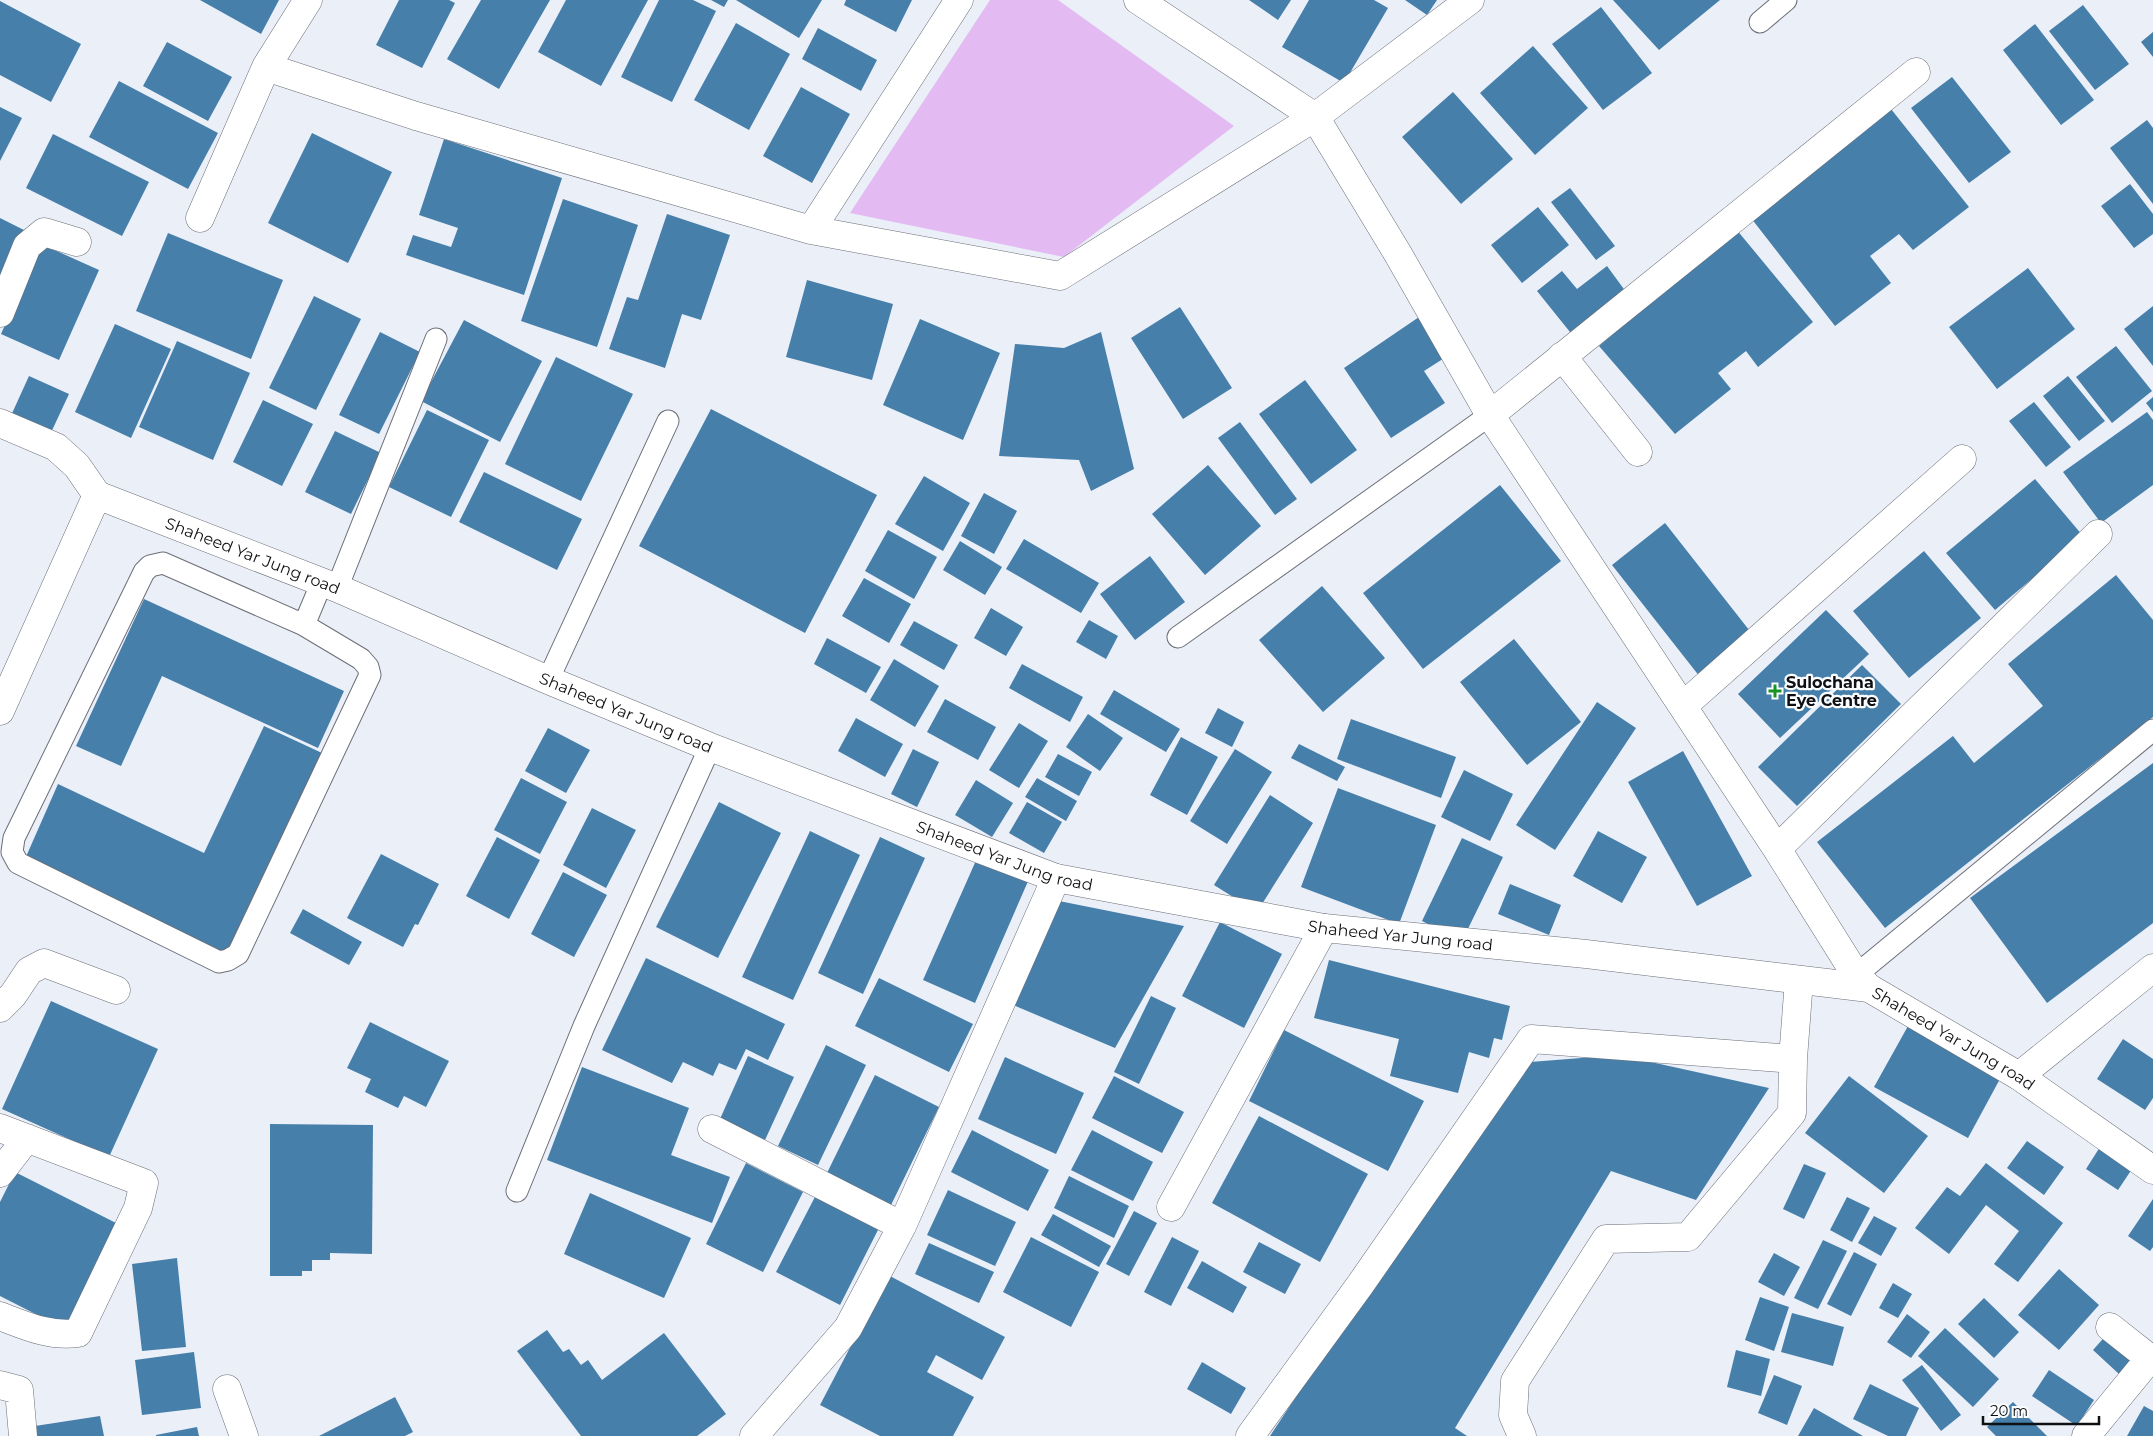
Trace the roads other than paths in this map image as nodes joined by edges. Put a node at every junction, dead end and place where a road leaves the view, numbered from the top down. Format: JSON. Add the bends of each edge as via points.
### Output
{"nodes":[{"id":1,"x":308,"y":0,"type":"edge"},
{"id":2,"x":959,"y":0,"type":"edge"},
{"id":3,"x":1138,"y":0,"type":"edge"},
{"id":4,"x":1470,"y":0,"type":"edge"},
{"id":5,"x":1786,"y":0,"type":"edge"},
{"id":6,"x":1760,"y":22,"type":"dead end"},
{"id":7,"x":266,"y":67,"type":"junction"},
{"id":8,"x":1916,"y":72,"type":"dead end"},
{"id":9,"x":1314,"y":117,"type":"junction"},
{"id":10,"x":200,"y":218,"type":"dead end"},
{"id":11,"x":811,"y":230,"type":"junction"},
{"id":12,"x":77,"y":242,"type":"dead end"},
{"id":13,"x":0,"y":313,"type":"edge"},
{"id":14,"x":436,"y":339,"type":"dead end"},
{"id":15,"x":1562,"y":356,"type":"junction"},
{"id":16,"x":1490,"y":415,"type":"junction"},
{"id":17,"x":668,"y":421,"type":"dead end"},
{"id":18,"x":0,"y":423,"type":"edge"},
{"id":19,"x":1638,"y":452,"type":"dead end"},
{"id":20,"x":1962,"y":459,"type":"dead end"},
{"id":21,"x":97,"y":495,"type":"junction"},
{"id":22,"x":2098,"y":534,"type":"dead end"},
{"id":23,"x":330,"y":585,"type":"junction"},
{"id":24,"x":304,"y":624,"type":"junction"},
{"id":25,"x":1178,"y":637,"type":"dead end"},
{"id":26,"x":548,"y":680,"type":"junction"},
{"id":27,"x":1683,"y":706,"type":"junction"},
{"id":28,"x":0,"y":711,"type":"edge"},
{"id":29,"x":2153,"y":730,"type":"edge"},
{"id":30,"x":710,"y":747,"type":"junction"},
{"id":31,"x":1777,"y":848,"type":"junction"},
{"id":32,"x":1056,"y":878,"type":"junction"},
{"id":33,"x":1324,"y":928,"type":"junction"},
{"id":34,"x":2153,"y":968,"type":"edge"},
{"id":35,"x":1799,"y":980,"type":"junction"},
{"id":36,"x":1862,"y":981,"type":"junction"},
{"id":37,"x":116,"y":990,"type":"dead end"},
{"id":38,"x":0,"y":1008,"type":"edge"},
{"id":39,"x":1793,"y":1059,"type":"junction"},
{"id":40,"x":2019,"y":1076,"type":"junction"},
{"id":41,"x":0,"y":1128,"type":"edge"},
{"id":42,"x":712,"y":1129,"type":"dead end"},
{"id":43,"x":26,"y":1138,"type":"junction"},
{"id":44,"x":2153,"y":1170,"type":"edge"},
{"id":45,"x":0,"y":1173,"type":"edge"},
{"id":46,"x":517,"y":1192,"type":"dead end"},
{"id":47,"x":1171,"y":1207,"type":"dead end"},
{"id":48,"x":902,"y":1226,"type":"junction"},
{"id":49,"x":0,"y":1316,"type":"edge"},
{"id":50,"x":2110,"y":1327,"type":"dead end"},
{"id":51,"x":2152,"y":1359,"type":"edge"},
{"id":52,"x":0,"y":1385,"type":"edge"},
{"id":53,"x":227,"y":1389,"type":"dead end"},
{"id":54,"x":23,"y":1436,"type":"edge"},
{"id":55,"x":244,"y":1436,"type":"edge"},
{"id":56,"x":754,"y":1436,"type":"edge"},
{"id":57,"x":1250,"y":1436,"type":"edge"},
{"id":58,"x":1522,"y":1436,"type":"edge"},
{"id":59,"x":2086,"y":1436,"type":"edge"}],
"edges":[{"from":1,"to":7,"type":"street"},
{"from":2,"to":11,"type":"street"},
{"from":3,"to":9,"type":"street"},
{"from":4,"to":9,"type":"street"},
{"from":5,"to":6,"type":"lane"},
{"from":7,"to":10,"type":"street"},
{"from":7,"to":11,"type":"street","via":[[416,116]]},
{"from":8,"to":15,"type":"street"},
{"from":9,"to":11,"type":"street","via":[[1060,276]]},
{"from":9,"to":16,"type":"street","via":[[1398,254]]},
{"from":12,"to":13,"type":"street","via":[[44,232],[28,246]]},
{"from":14,"to":23,"type":"lane"},
{"from":15,"to":16,"type":"street"},
{"from":15,"to":19,"type":"street"},
{"from":16,"to":25,"type":"lane"},
{"from":16,"to":27,"type":"street"},
{"from":17,"to":26,"type":"lane"},
{"from":18,"to":21,"type":"street","via":[[56,447],[77,466]]},
{"from":20,"to":27,"type":"street"},
{"from":21,"to":23,"type":"street","name":"Shaheed Yar Jung road"},
{"from":21,"to":28,"type":"street"},
{"from":22,"to":31,"type":"street"},
{"from":23,"to":24,"type":"lane"},
{"from":23,"to":26,"type":"street","name":"Shaheed Yar Jung road"},
{"from":24,"to":24,"type":"lane","via":[[163,563],[150,566],[144,572],[14,838],[12,852],[18,863],[219,962],[238,954],[370,675],[361,659]]},
{"from":26,"to":30,"type":"street","name":"Shaheed Yar Jung road"},
{"from":27,"to":31,"type":"street"},
{"from":29,"to":36,"type":"lane"},
{"from":30,"to":32,"type":"street","name":"Shaheed Yar Jung road"},
{"from":30,"to":46,"type":"lane","via":[[584,1026]]},
{"from":31,"to":36,"type":"street"},
{"from":32,"to":33,"type":"street","name":"Shaheed Yar Jung road"},
{"from":32,"to":48,"type":"street"},
{"from":33,"to":35,"type":"street","name":"Shaheed Yar Jung road","via":[[1586,954]]},
{"from":33,"to":47,"type":"street"},
{"from":34,"to":40,"type":"street"},
{"from":35,"to":36,"type":"street","name":"Shaheed Yar Jung road"},
{"from":35,"to":39,"type":"street"},
{"from":36,"to":40,"type":"street","name":"Shaheed Yar Jung road"},
{"from":37,"to":38,"type":"street","via":[[44,963],[29,971]]},
{"from":39,"to":57,"type":"street","via":[[1531,1040],[1360,1286]]},
{"from":39,"to":58,"type":"street","via":[[1792,1113],[1688,1237],[1606,1239],[1515,1381],[1514,1415]]},
{"from":40,"to":44,"type":"street","name":"Shaheed Yar Jung road"},
{"from":41,"to":43,"type":"street"},
{"from":42,"to":48,"type":"street"},
{"from":43,"to":45,"type":"street"},
{"from":43,"to":49,"type":"street","via":[[144,1183],[138,1208],[78,1333],[60,1336]]},
{"from":48,"to":56,"type":"street","via":[[848,1328]]},
{"from":50,"to":51,"type":"street"},
{"from":51,"to":59,"type":"street"},
{"from":52,"to":54,"type":"street","via":[[19,1390]]},
{"from":53,"to":55,"type":"street"}]}
